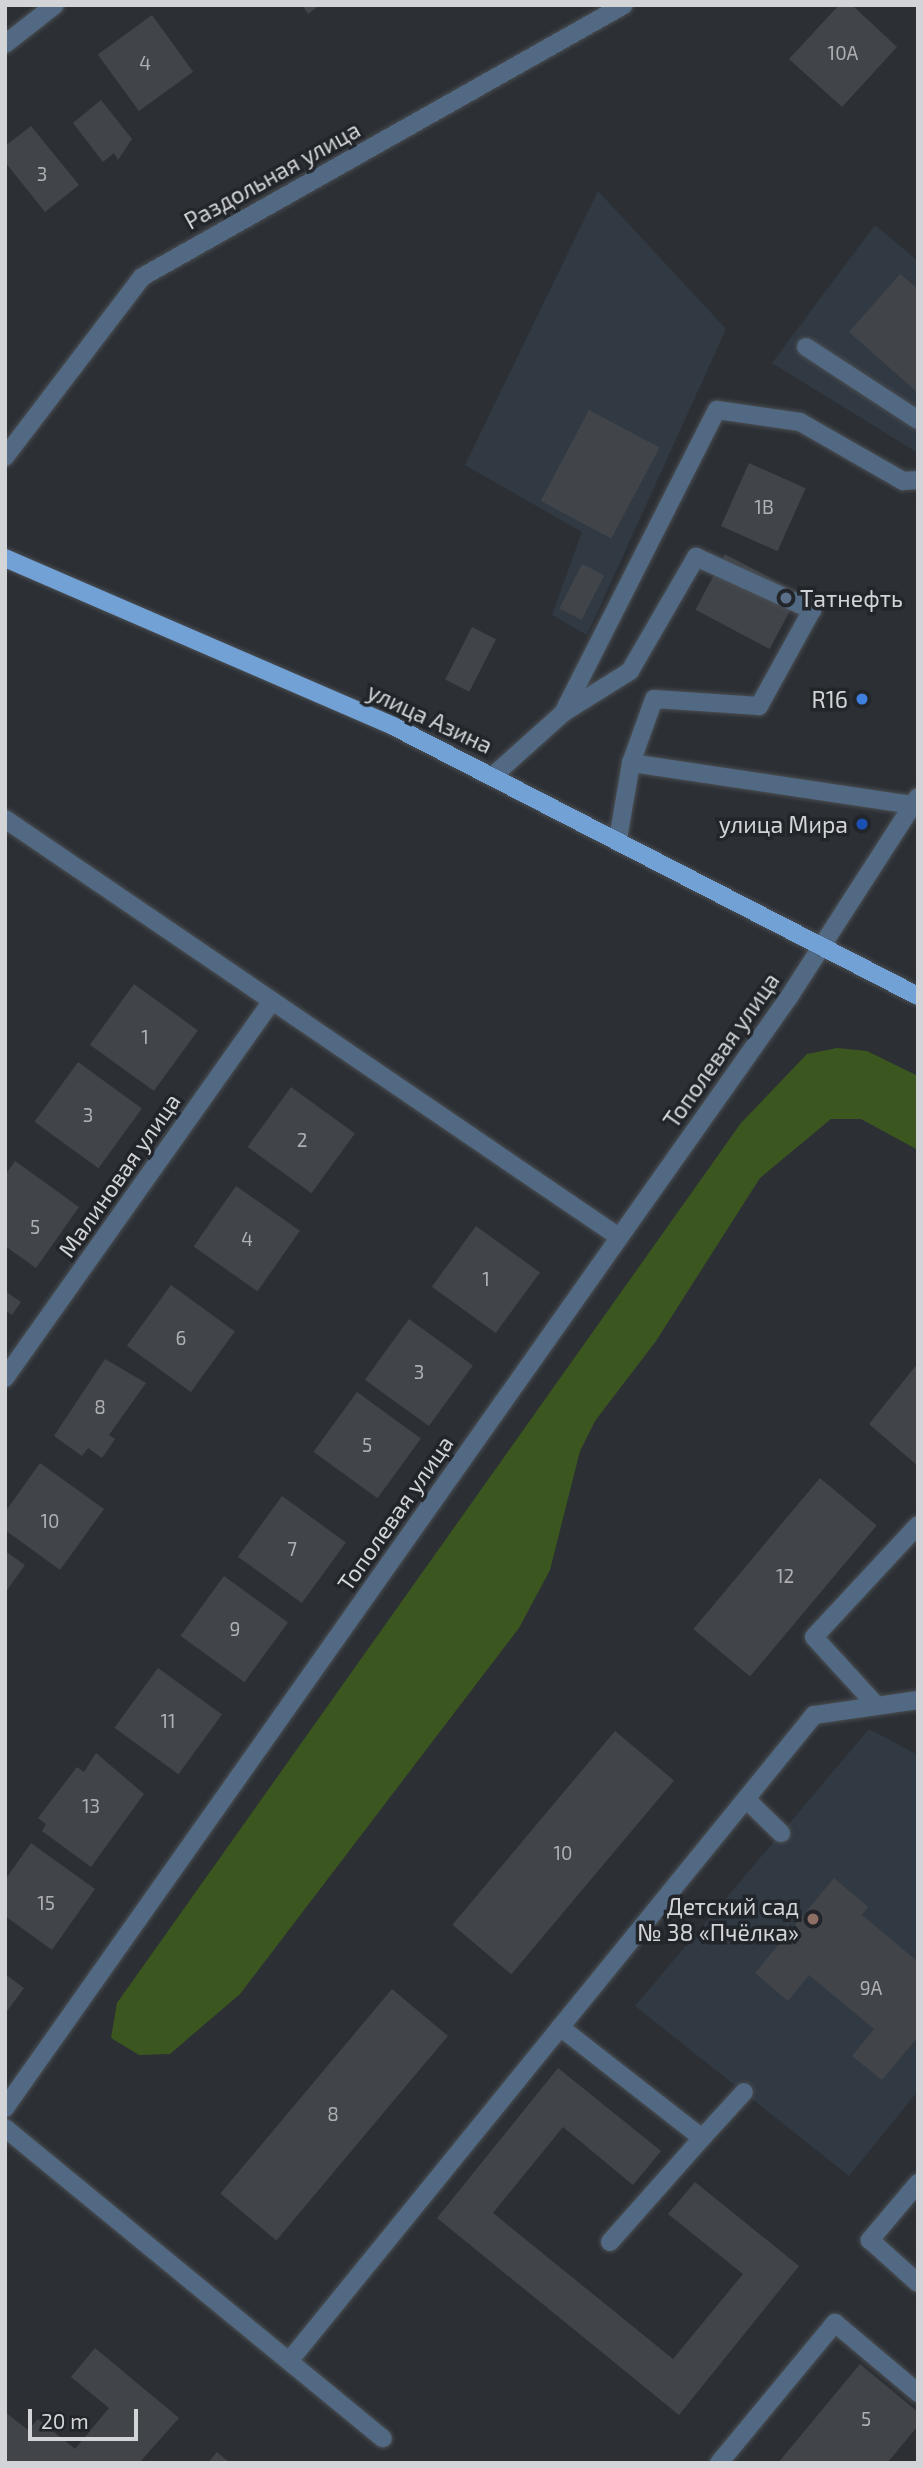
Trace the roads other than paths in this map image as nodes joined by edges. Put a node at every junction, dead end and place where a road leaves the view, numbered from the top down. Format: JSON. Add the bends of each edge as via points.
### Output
{"nodes":[{"id":1,"x":55,"y":5,"type":"edge"},
{"id":2,"x":624,"y":5,"type":"edge"},
{"id":3,"x":5,"y":44,"type":"edge"},
{"id":4,"x":806,"y":347,"type":"dead end"},
{"id":5,"x":918,"y":420,"type":"edge"},
{"id":6,"x":5,"y":457,"type":"edge"},
{"id":7,"x":918,"y":480,"type":"edge"},
{"id":8,"x":5,"y":558,"type":"edge"},
{"id":9,"x":563,"y":713,"type":"junction"},
{"id":10,"x":631,"y":763,"type":"junction"},
{"id":11,"x":494,"y":775,"type":"junction"},
{"id":12,"x":915,"y":801,"type":"edge"},
{"id":13,"x":5,"y":819,"type":"edge"},
{"id":14,"x":618,"y":839,"type":"junction"},
{"id":15,"x":823,"y":946,"type":"junction"},
{"id":16,"x":918,"y":996,"type":"edge"},
{"id":17,"x":272,"y":1001,"type":"junction"},
{"id":18,"x":619,"y":1237,"type":"junction"},
{"id":19,"x":5,"y":1378,"type":"edge"},
{"id":20,"x":918,"y":1525,"type":"edge"},
{"id":21,"x":918,"y":1700,"type":"edge"},
{"id":22,"x":877,"y":1706,"type":"junction"},
{"id":23,"x":746,"y":1799,"type":"junction"},
{"id":24,"x":781,"y":1833,"type":"dead end"},
{"id":25,"x":560,"y":2027,"type":"junction"},
{"id":26,"x":744,"y":2092,"type":"dead end"},
{"id":27,"x":5,"y":2108,"type":"edge"},
{"id":28,"x":5,"y":2128,"type":"edge"},
{"id":29,"x":702,"y":2138,"type":"junction"},
{"id":30,"x":918,"y":2183,"type":"edge"},
{"id":31,"x":610,"y":2242,"type":"dead end"},
{"id":32,"x":918,"y":2283,"type":"edge"},
{"id":33,"x":290,"y":2360,"type":"junction"},
{"id":34,"x":918,"y":2393,"type":"edge"},
{"id":35,"x":383,"y":2438,"type":"dead end"},
{"id":36,"x":719,"y":2463,"type":"edge"}],
"edges":[{"from":1,"to":3,"type":"street"},
{"from":2,"to":6,"type":"street","name":"Раздольная улица","via":[[142,277]]},
{"from":4,"to":5,"type":"street"},
{"from":7,"to":9,"type":"street","via":[[903,481],[800,422],[717,410]]},
{"from":8,"to":11,"type":"main road","name":"улица Азина"},
{"from":9,"to":10,"type":"street","via":[[631,671],[696,557],[812,610],[759,706],[654,699]]},
{"from":9,"to":11,"type":"street"},
{"from":10,"to":12,"type":"street"},
{"from":10,"to":14,"type":"street"},
{"from":11,"to":14,"type":"main road","name":"улица Азина"},
{"from":12,"to":15,"type":"street","name":"Тополевая улица"},
{"from":13,"to":17,"type":"street"},
{"from":14,"to":15,"type":"main road","name":"улица Азина"},
{"from":15,"to":16,"type":"main road"},
{"from":15,"to":18,"type":"street","name":"Тополевая улица"},
{"from":17,"to":18,"type":"street"},
{"from":17,"to":19,"type":"street","name":"Малиновая улица"},
{"from":18,"to":27,"type":"street","name":"Тополевая улица"},
{"from":20,"to":22,"type":"street","via":[[814,1637]]},
{"from":21,"to":22,"type":"street"},
{"from":22,"to":23,"type":"street","via":[[814,1715]]},
{"from":23,"to":24,"type":"street"},
{"from":23,"to":25,"type":"street"},
{"from":25,"to":29,"type":"street"},
{"from":25,"to":33,"type":"street"},
{"from":26,"to":29,"type":"street"},
{"from":28,"to":33,"type":"street"},
{"from":29,"to":31,"type":"street"},
{"from":30,"to":32,"type":"street","via":[[870,2240]]},
{"from":33,"to":35,"type":"street"},
{"from":34,"to":36,"type":"street","via":[[835,2323]]}]}
